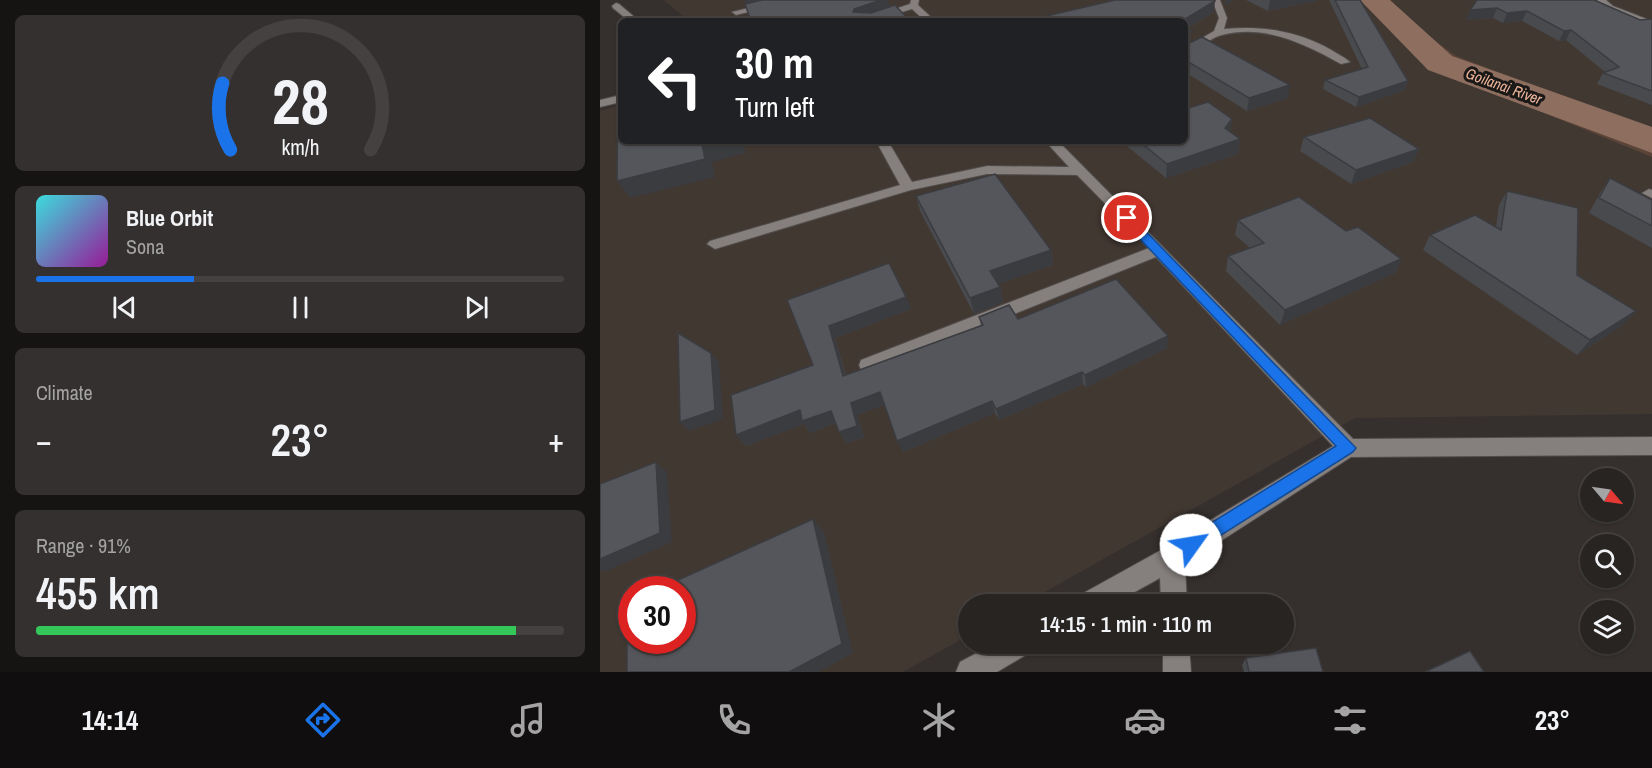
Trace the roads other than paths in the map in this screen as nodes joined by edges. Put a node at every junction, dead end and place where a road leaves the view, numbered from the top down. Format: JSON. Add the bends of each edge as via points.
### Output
{"nodes":[{"id":1,"x":795,"y":0,"type":"edge"},
{"id":2,"x":1216,"y":0,"type":"edge"},
{"id":3,"x":1600,"y":0,"type":"edge"},
{"id":4,"x":915,"y":3,"type":"edge"},
{"id":5,"x":616,"y":6,"type":"dead end"},
{"id":6,"x":736,"y":12,"type":"dead end"},
{"id":7,"x":630,"y":18,"type":"edge"},
{"id":8,"x":872,"y":18,"type":"edge"},
{"id":9,"x":928,"y":18,"type":"edge"},
{"id":10,"x":1652,"y":24,"type":"edge"},
{"id":11,"x":1218,"y":32,"type":"junction"},
{"id":12,"x":1188,"y":50,"type":"edge"},
{"id":13,"x":1345,"y":62,"type":"dead end"},
{"id":14,"x":618,"y":99,"type":"edge"},
{"id":15,"x":600,"y":104,"type":"edge"},
{"id":16,"x":884,"y":144,"type":"edge"},
{"id":17,"x":1054,"y":144,"type":"edge"},
{"id":18,"x":1079,"y":171,"type":"junction"},
{"id":19,"x":908,"y":187,"type":"junction"},
{"id":20,"x":715,"y":244,"type":"dead end"},
{"id":21,"x":1159,"y":250,"type":"junction"},
{"id":22,"x":868,"y":366,"type":"edge"},
{"id":23,"x":1652,"y":446,"type":"edge"},
{"id":24,"x":1348,"y":448,"type":"junction"},
{"id":25,"x":1172,"y":558,"type":"junction"},
{"id":26,"x":1107,"y":594,"type":"edge"},
{"id":27,"x":1174,"y":594,"type":"edge"},
{"id":28,"x":1002,"y":654,"type":"edge"},
{"id":29,"x":1176,"y":654,"type":"edge"},
{"id":30,"x":970,"y":672,"type":"edge"},
{"id":31,"x":1177,"y":672,"type":"edge"}],
"edges":[{"from":1,"to":6,"type":"street"},
{"from":2,"to":11,"type":"street","via":[[1223,18]]},
{"from":3,"to":10,"type":"street","via":[[1610,9]]},
{"from":4,"to":8,"type":"street"},
{"from":4,"to":9,"type":"street"},
{"from":5,"to":7,"type":"street"},
{"from":11,"to":12,"type":"street"},
{"from":11,"to":13,"type":"street","via":[[1279,31],[1304,39]]},
{"from":14,"to":15,"type":"street"},
{"from":16,"to":19,"type":"street"},
{"from":17,"to":18,"type":"street"},
{"from":18,"to":19,"type":"street","via":[[987,170]]},
{"from":18,"to":21,"type":"street"},
{"from":19,"to":20,"type":"street"},
{"from":21,"to":22,"type":"street"},
{"from":21,"to":24,"type":"street"},
{"from":23,"to":24,"type":"street"},
{"from":24,"to":25,"type":"street"},
{"from":25,"to":26,"type":"street"},
{"from":25,"to":27,"type":"street"},
{"from":28,"to":30,"type":"street"},
{"from":29,"to":31,"type":"street"}]}
